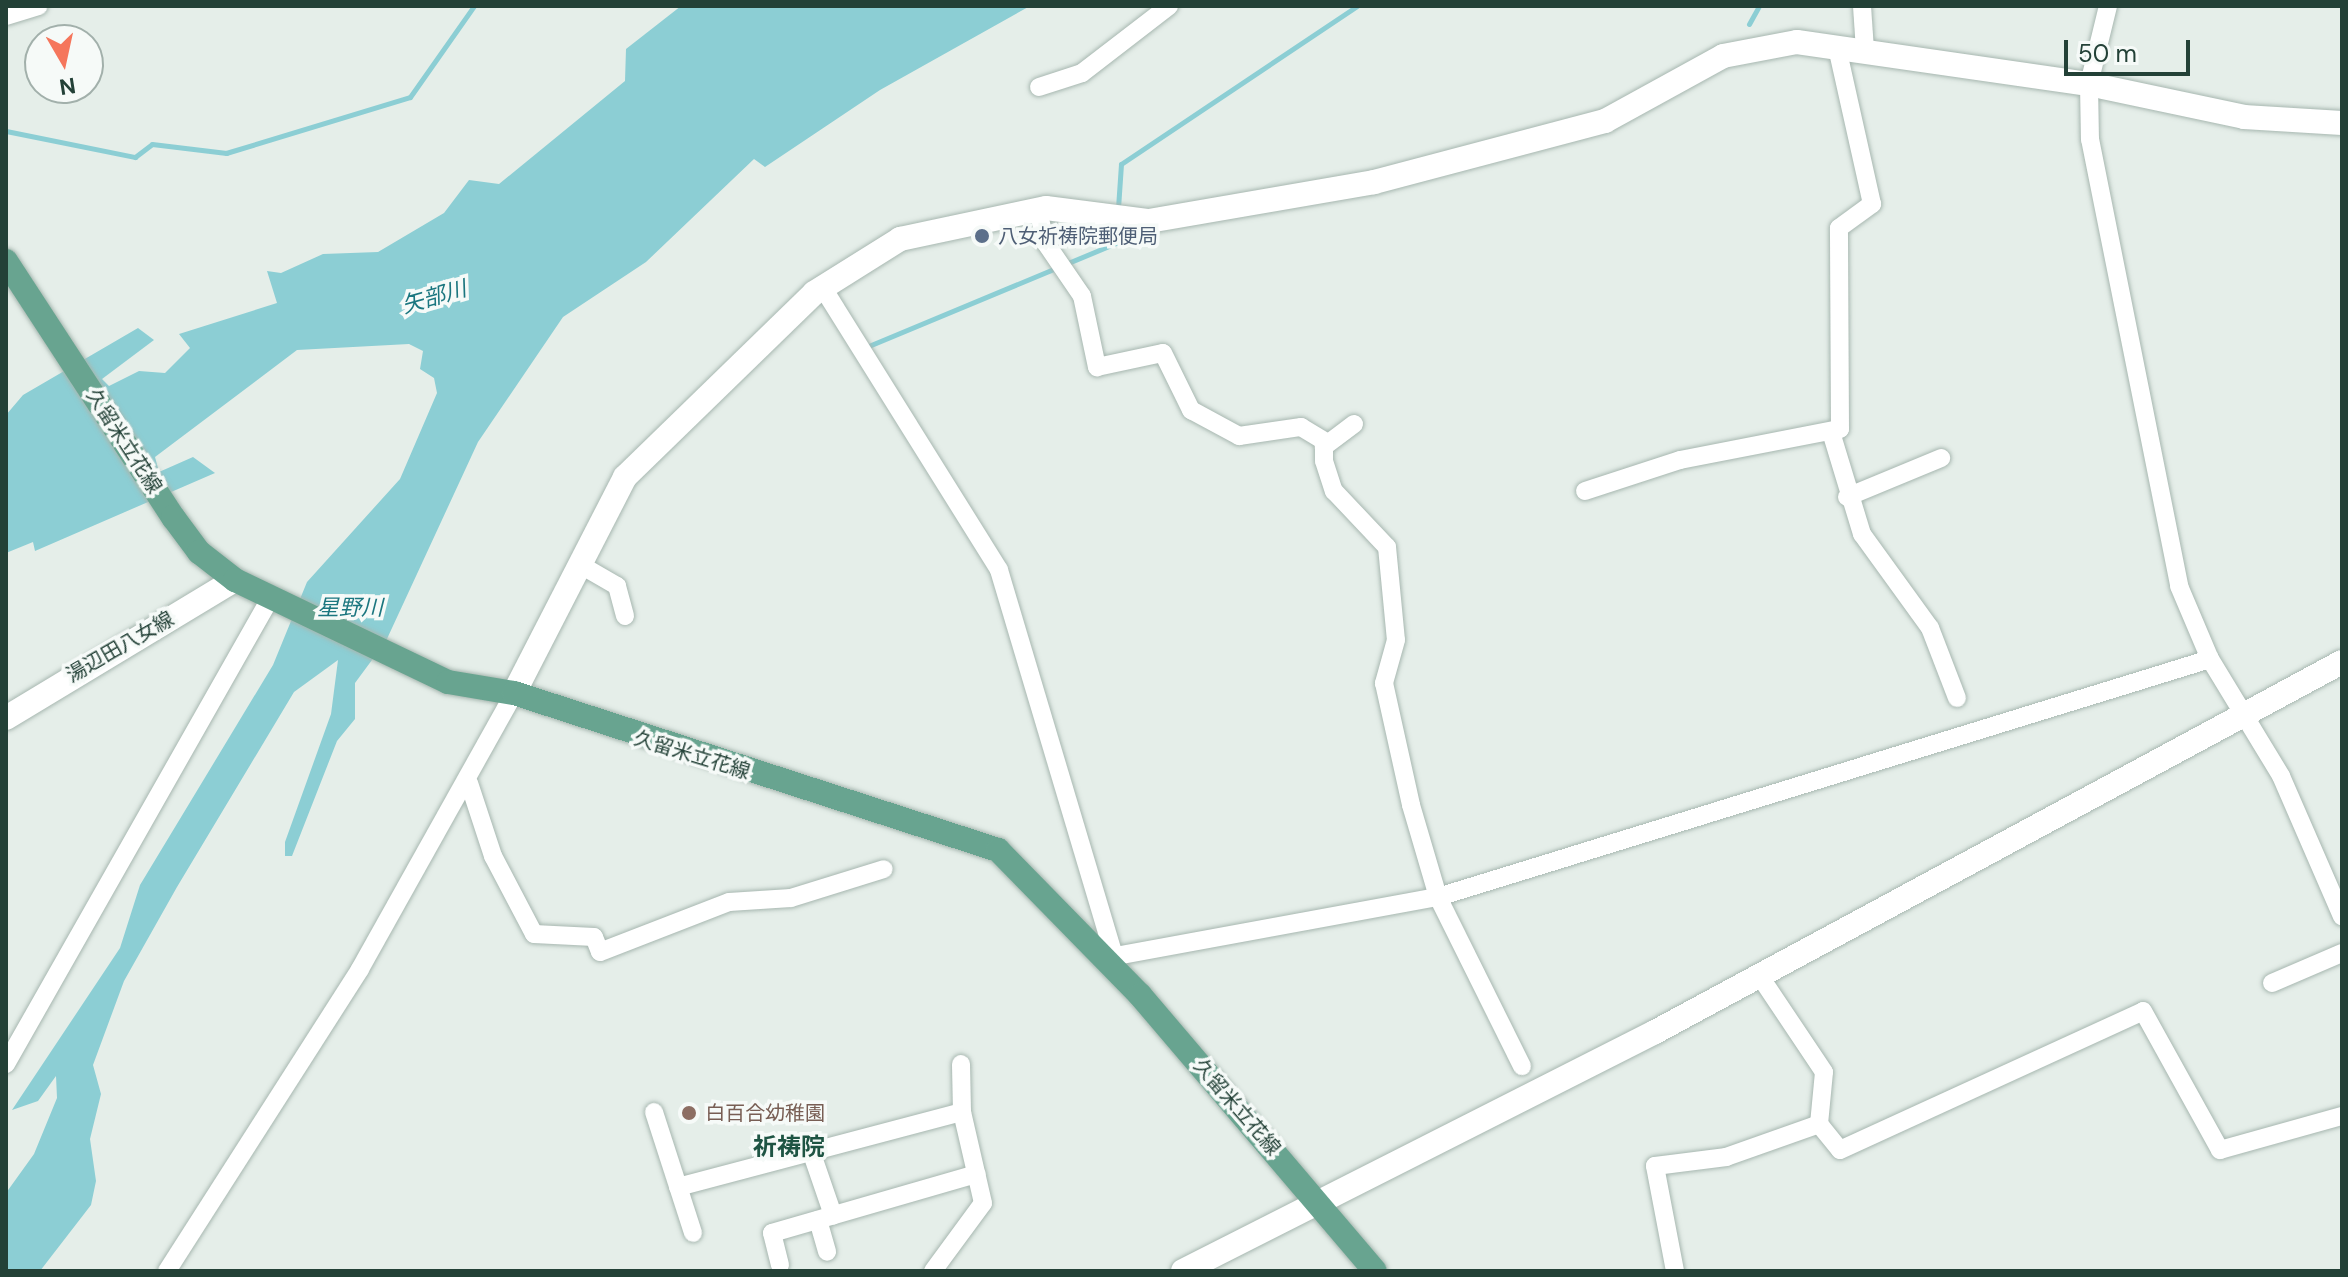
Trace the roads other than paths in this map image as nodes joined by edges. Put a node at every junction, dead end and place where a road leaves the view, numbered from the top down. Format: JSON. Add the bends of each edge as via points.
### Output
{"nodes":[{"id":1,"x":39,"y":6,"type":"edge"},
{"id":2,"x":1169,"y":6,"type":"edge"},
{"id":3,"x":1862,"y":6,"type":"edge"},
{"id":4,"x":2108,"y":6,"type":"edge"},
{"id":5,"x":6,"y":16,"type":"edge"},
{"id":6,"x":1837,"y":47,"type":"junction"},
{"id":7,"x":1865,"y":50,"type":"junction"},
{"id":8,"x":2089,"y":84,"type":"junction"},
{"id":9,"x":1039,"y":87,"type":"dead end"},
{"id":10,"x":2342,"y":123,"type":"edge"},
{"id":11,"x":1038,"y":209,"type":"junction"},
{"id":12,"x":6,"y":261,"type":"edge"},
{"id":13,"x":823,"y":288,"type":"junction"},
{"id":14,"x":1354,"y":424,"type":"dead end"},
{"id":15,"x":1831,"y":432,"type":"junction"},
{"id":16,"x":1328,"y":443,"type":"junction"},
{"id":17,"x":1941,"y":458,"type":"dead end"},
{"id":18,"x":1585,"y":491,"type":"dead end"},
{"id":19,"x":1847,"y":497,"type":"junction"},
{"id":20,"x":579,"y":564,"type":"junction"},
{"id":21,"x":235,"y":580,"type":"junction"},
{"id":22,"x":276,"y":599,"type":"junction"},
{"id":23,"x":625,"y":616,"type":"dead end"},
{"id":24,"x":2210,"y":659,"type":"junction"},
{"id":25,"x":2342,"y":662,"type":"edge"},
{"id":26,"x":514,"y":693,"type":"junction"},
{"id":27,"x":1957,"y":698,"type":"dead end"},
{"id":28,"x":2243,"y":715,"type":"junction"},
{"id":29,"x":6,"y":718,"type":"edge"},
{"id":30,"x":469,"y":783,"type":"junction"},
{"id":31,"x":884,"y":869,"type":"dead end"},
{"id":32,"x":1438,"y":897,"type":"junction"},
{"id":33,"x":2342,"y":916,"type":"edge"},
{"id":34,"x":2342,"y":953,"type":"edge"},
{"id":35,"x":1110,"y":957,"type":"junction"},
{"id":36,"x":1759,"y":975,"type":"junction"},
{"id":37,"x":2272,"y":983,"type":"dead end"},
{"id":38,"x":6,"y":1064,"type":"edge"},
{"id":39,"x":961,"y":1064,"type":"dead end"},
{"id":40,"x":1522,"y":1066,"type":"dead end"},
{"id":41,"x":654,"y":1112,"type":"dead end"},
{"id":42,"x":962,"y":1112,"type":"junction"},
{"id":43,"x":2342,"y":1116,"type":"edge"},
{"id":44,"x":1819,"y":1124,"type":"junction"},
{"id":45,"x":812,"y":1154,"type":"junction"},
{"id":46,"x":977,"y":1174,"type":"junction"},
{"id":47,"x":678,"y":1187,"type":"junction"},
{"id":48,"x":1315,"y":1200,"type":"junction"},
{"id":49,"x":825,"y":1218,"type":"junction"},
{"id":50,"x":693,"y":1233,"type":"dead end"},
{"id":51,"x":827,"y":1252,"type":"dead end"},
{"id":52,"x":780,"y":1265,"type":"dead end"},
{"id":53,"x":167,"y":1271,"type":"edge"},
{"id":54,"x":933,"y":1271,"type":"edge"},
{"id":55,"x":1183,"y":1271,"type":"edge"},
{"id":56,"x":1375,"y":1271,"type":"edge"},
{"id":57,"x":1675,"y":1271,"type":"edge"}],
"edges":[{"from":1,"to":5,"type":"street"},
{"from":2,"to":9,"type":"street","via":[[1082,73]]},
{"from":3,"to":7,"type":"street"},
{"from":4,"to":8,"type":"street"},
{"from":6,"to":7,"type":"street"},
{"from":6,"to":11,"type":"street","via":[[1797,42],[1723,56],[1605,121],[1374,182],[1149,221]]},
{"from":6,"to":15,"type":"street","via":[[1872,204],[1839,228],[1845,345],[1840,429]]},
{"from":7,"to":8,"type":"street"},
{"from":8,"to":10,"type":"street","via":[[2244,117]]},
{"from":8,"to":24,"type":"street","via":[[2097,200],[2179,586]]},
{"from":11,"to":13,"type":"street","via":[[900,239]]},
{"from":11,"to":16,"type":"street","via":[[1045,242],[1082,296],[1097,367],[1163,353],[1191,410],[1239,436],[1301,427]]},
{"from":12,"to":21,"type":"main road","name":"久留米立花線","via":[[170,513],[199,552]]},
{"from":13,"to":20,"type":"street","via":[[625,477]]},
{"from":13,"to":35,"type":"street","via":[[999,570]]},
{"from":14,"to":16,"type":"street"},
{"from":15,"to":18,"type":"street","via":[[1753,443]]},
{"from":15,"to":19,"type":"street"},
{"from":16,"to":32,"type":"street","via":[[1324,461],[1334,491],[1387,547],[1396,640],[1384,683]]},
{"from":17,"to":19,"type":"street"},
{"from":19,"to":27,"type":"street","via":[[1862,534],[1930,628]]},
{"from":20,"to":23,"type":"street","via":[[617,586]]},
{"from":20,"to":26,"type":"street"},
{"from":21,"to":22,"type":"main road","name":"久留米立花線"},
{"from":21,"to":29,"type":"street","name":"湯辺田八女線"},
{"from":22,"to":26,"type":"main road","name":"久留米立花線","via":[[448,682]]},
{"from":22,"to":38,"type":"street"},
{"from":24,"to":28,"type":"street"},
{"from":24,"to":32,"type":"street"},
{"from":25,"to":28,"type":"street"},
{"from":26,"to":30,"type":"street"},
{"from":26,"to":35,"type":"main road","name":"久留米立花線","via":[[998,850]]},
{"from":28,"to":33,"type":"street","via":[[2281,776]]},
{"from":28,"to":36,"type":"street"},
{"from":30,"to":31,"type":"street","via":[[493,856],[534,934],[594,937],[600,952],[729,902],[791,898]]},
{"from":30,"to":53,"type":"street"},
{"from":32,"to":35,"type":"street"},
{"from":32,"to":40,"type":"street"},
{"from":34,"to":37,"type":"street"},
{"from":35,"to":48,"type":"main road","name":"久留米立花線"},
{"from":36,"to":44,"type":"street","via":[[1824,1072]]},
{"from":36,"to":48,"type":"street"},
{"from":39,"to":42,"type":"street"},
{"from":41,"to":47,"type":"street"},
{"from":42,"to":45,"type":"street"},
{"from":42,"to":46,"type":"street"},
{"from":43,"to":44,"type":"street","via":[[2220,1150],[2143,1011],[1840,1150]]},
{"from":44,"to":57,"type":"street","via":[[1726,1157],[1655,1166]]},
{"from":45,"to":47,"type":"street","via":[[776,1157]]},
{"from":45,"to":49,"type":"street"},
{"from":46,"to":49,"type":"street"},
{"from":46,"to":54,"type":"street","via":[[983,1203],[977,1219]]},
{"from":47,"to":50,"type":"street"},
{"from":48,"to":55,"type":"street"},
{"from":48,"to":56,"type":"main road","name":"久留米立花線"},
{"from":49,"to":51,"type":"street"},
{"from":49,"to":52,"type":"street","via":[[772,1233]]}]}
